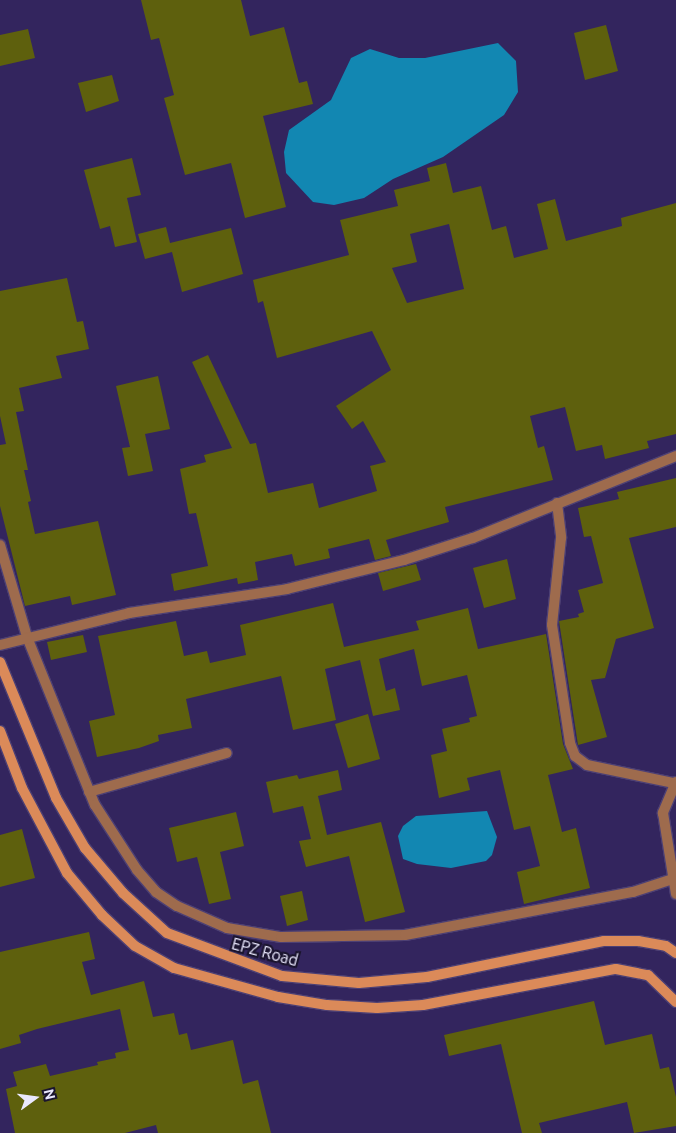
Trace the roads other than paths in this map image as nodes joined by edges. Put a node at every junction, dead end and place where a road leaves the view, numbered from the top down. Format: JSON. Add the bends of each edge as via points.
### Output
{"nodes":[{"id":1,"x":676,"y":456,"type":"edge"},
{"id":2,"x":557,"y":503,"type":"junction"},
{"id":3,"x":0,"y":545,"type":"edge"},
{"id":4,"x":27,"y":637,"type":"junction"},
{"id":5,"x":0,"y":645,"type":"edge"},
{"id":6,"x":0,"y":662,"type":"edge"},
{"id":7,"x":0,"y":731,"type":"edge"},
{"id":8,"x":227,"y":753,"type":"dead end"},
{"id":9,"x":675,"y":783,"type":"edge"},
{"id":10,"x":89,"y":792,"type":"junction"},
{"id":11,"x":674,"y":879,"type":"edge"},
{"id":12,"x":676,"y":894,"type":"edge"},
{"id":13,"x":676,"y":953,"type":"edge"},
{"id":14,"x":676,"y":1002,"type":"edge"}],
"edges":[{"from":1,"to":2,"type":"street"},
{"from":2,"to":4,"type":"street","via":[[473,538],[404,560],[287,588],[128,613]]},
{"from":2,"to":9,"type":"street","via":[[561,538],[552,624],[570,743],[575,756],[587,765]]},
{"from":3,"to":4,"type":"street"},
{"from":4,"to":5,"type":"street"},
{"from":4,"to":10,"type":"street"},
{"from":6,"to":13,"type":"main road","name":"EPZ Road","via":[[56,798],[85,848],[123,893],[167,933],[282,976],[359,983],[428,977],[604,941],[638,940],[666,946]]},
{"from":7,"to":14,"type":"main road","via":[[22,788],[67,873],[102,915],[136,946],[174,968],[278,997],[327,1005],[377,1008],[423,1005],[616,969],[648,974]]},
{"from":8,"to":10,"type":"street"},
{"from":9,"to":11,"type":"street","via":[[663,813]]},
{"from":10,"to":11,"type":"street","via":[[137,870],[156,892],[177,906],[227,928],[281,937],[405,935],[634,892]]},
{"from":11,"to":12,"type":"street"}]}
